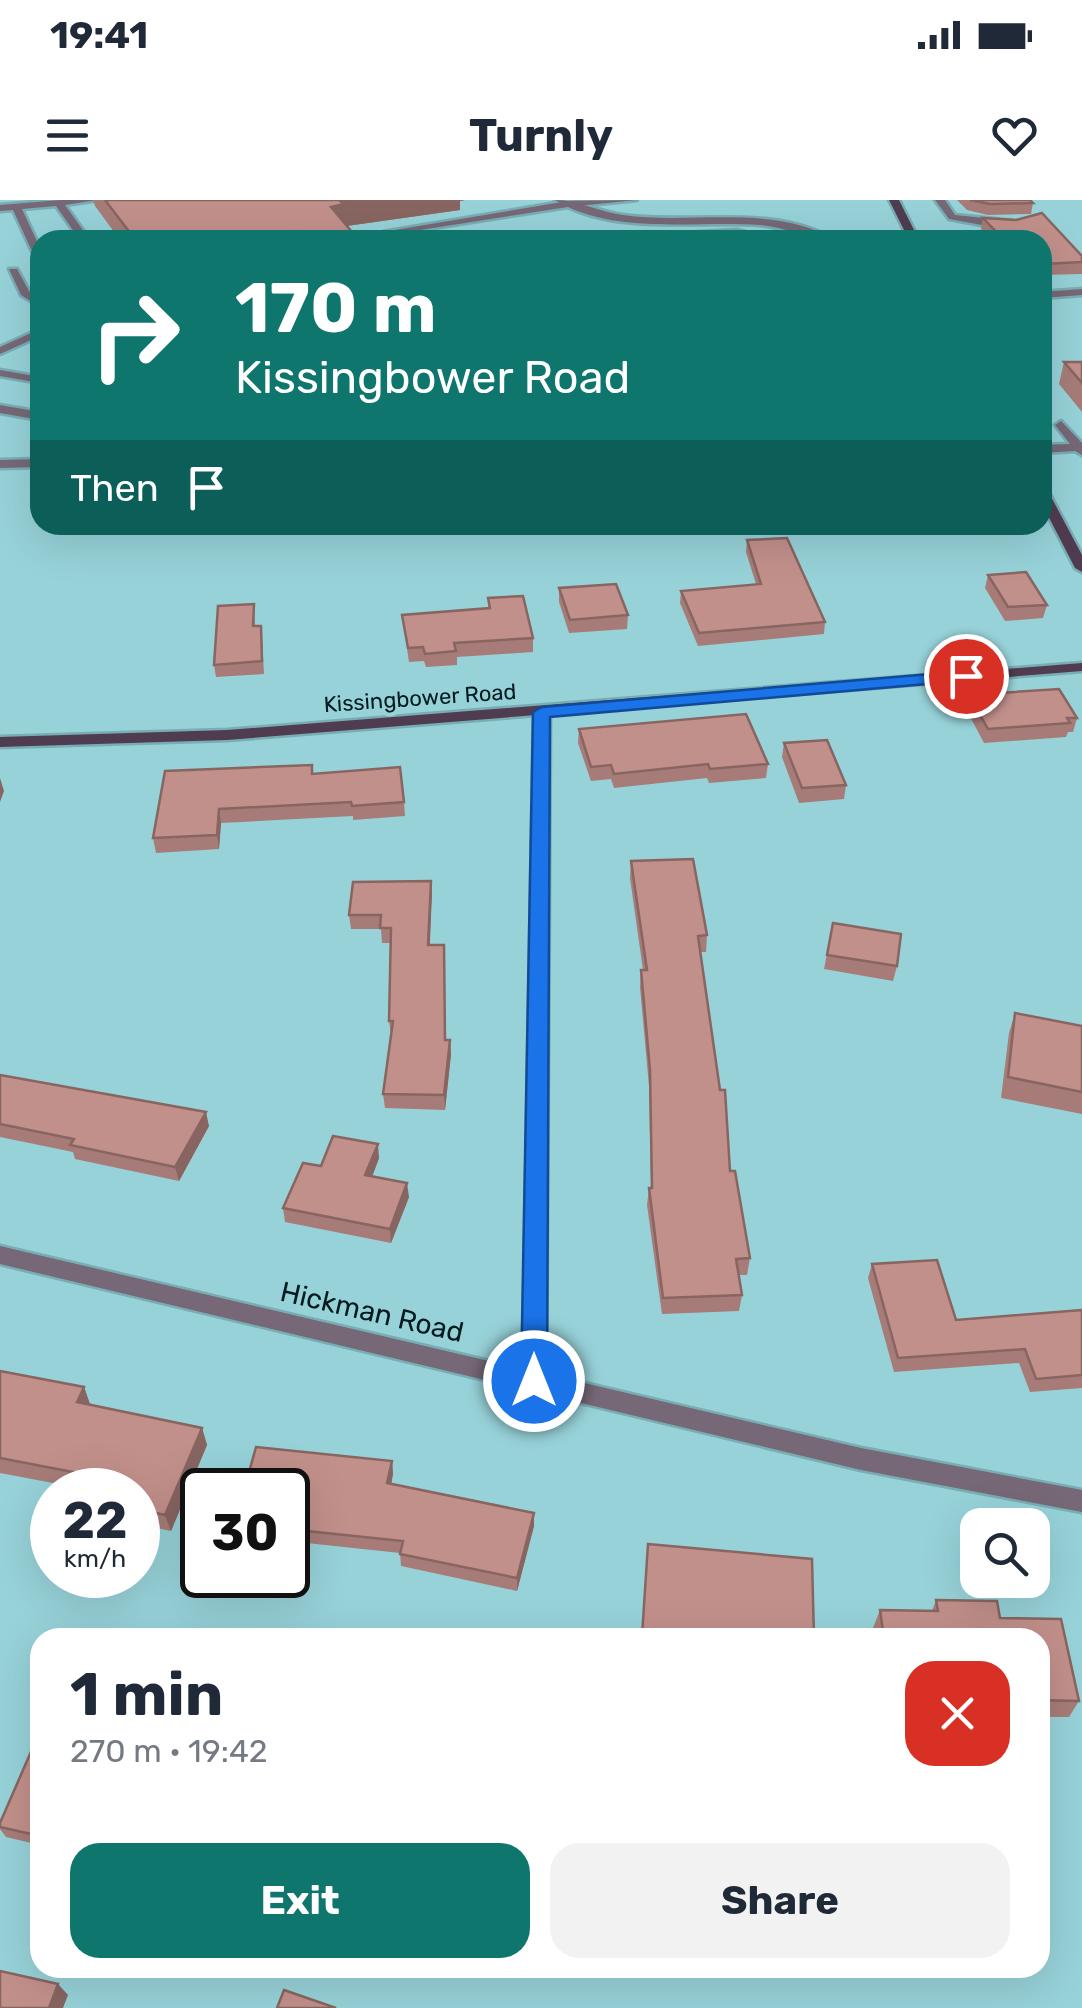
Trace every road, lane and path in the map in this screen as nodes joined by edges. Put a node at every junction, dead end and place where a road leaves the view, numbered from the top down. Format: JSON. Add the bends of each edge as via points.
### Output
{"nodes":[{"id":1,"x":93,"y":200,"type":"edge"},
{"id":2,"x":632,"y":200,"type":"edge"},
{"id":3,"x":894,"y":200,"type":"edge"},
{"id":4,"x":940,"y":200,"type":"edge"},
{"id":5,"x":564,"y":202,"type":"edge"},
{"id":6,"x":59,"y":203,"type":"junction"},
{"id":7,"x":16,"y":207,"type":"junction"},
{"id":8,"x":0,"y":208,"type":"edge"},
{"id":9,"x":1018,"y":220,"type":"edge"},
{"id":10,"x":78,"y":230,"type":"edge"},
{"id":11,"x":421,"y":230,"type":"edge"},
{"id":12,"x":792,"y":230,"type":"edge"},
{"id":13,"x":909,"y":230,"type":"edge"},
{"id":14,"x":30,"y":237,"type":"edge"},
{"id":15,"x":30,"y":268,"type":"edge"},
{"id":16,"x":13,"y":271,"type":"junction"},
{"id":17,"x":0,"y":273,"type":"edge"},
{"id":18,"x":1082,"y":292,"type":"edge"},
{"id":19,"x":1052,"y":294,"type":"edge"},
{"id":20,"x":30,"y":297,"type":"edge"},
{"id":21,"x":0,"y":335,"type":"edge"},
{"id":22,"x":30,"y":337,"type":"edge"},
{"id":23,"x":22,"y":341,"type":"junction"},
{"id":24,"x":30,"y":342,"type":"edge"},
{"id":25,"x":0,"y":352,"type":"edge"},
{"id":26,"x":0,"y":374,"type":"edge"},
{"id":27,"x":30,"y":378,"type":"edge"},
{"id":28,"x":0,"y":409,"type":"edge"},
{"id":29,"x":30,"y":414,"type":"edge"},
{"id":30,"x":1062,"y":425,"type":"dead end"},
{"id":31,"x":1052,"y":449,"type":"edge"},
{"id":32,"x":1081,"y":449,"type":"edge"},
{"id":33,"x":30,"y":463,"type":"edge"},
{"id":34,"x":0,"y":464,"type":"edge"},
{"id":35,"x":1052,"y":510,"type":"edge"},
{"id":36,"x":1082,"y":568,"type":"edge"},
{"id":37,"x":1082,"y":667,"type":"edge"},
{"id":38,"x":542,"y":712,"type":"junction"},
{"id":39,"x":0,"y":742,"type":"edge"},
{"id":40,"x":0,"y":1254,"type":"edge"},
{"id":41,"x":534,"y":1381,"type":"junction"},
{"id":42,"x":1082,"y":1502,"type":"edge"}],
"edges":[{"from":1,"to":6,"type":"street"},
{"from":2,"to":5,"type":"street"},
{"from":3,"to":13,"type":"street"},
{"from":4,"to":9,"type":"street","via":[[952,217]]},
{"from":5,"to":11,"type":"street"},
{"from":5,"to":12,"type":"street","via":[[641,218]]},
{"from":6,"to":7,"type":"street"},
{"from":6,"to":10,"type":"street"},
{"from":7,"to":8,"type":"street"},
{"from":7,"to":14,"type":"street"},
{"from":15,"to":16,"type":"street"},
{"from":16,"to":17,"type":"street"},
{"from":16,"to":20,"type":"street"},
{"from":18,"to":19,"type":"street"},
{"from":21,"to":23,"type":"street"},
{"from":22,"to":23,"type":"street"},
{"from":23,"to":24,"type":"street"},
{"from":23,"to":25,"type":"street"},
{"from":26,"to":27,"type":"street"},
{"from":28,"to":29,"type":"street"},
{"from":30,"to":32,"type":"street"},
{"from":31,"to":32,"type":"street"},
{"from":33,"to":34,"type":"street"},
{"from":35,"to":36,"type":"street"},
{"from":37,"to":38,"type":"street","name":"Kissingbower Road"},
{"from":38,"to":39,"type":"street","name":"Kissingbower Road","via":[[228,735]]},
{"from":38,"to":41,"type":"street"},
{"from":40,"to":41,"type":"street","name":"Hickman Road"},
{"from":41,"to":42,"type":"street","name":"Hickman Road","via":[[861,1459]]}]}
